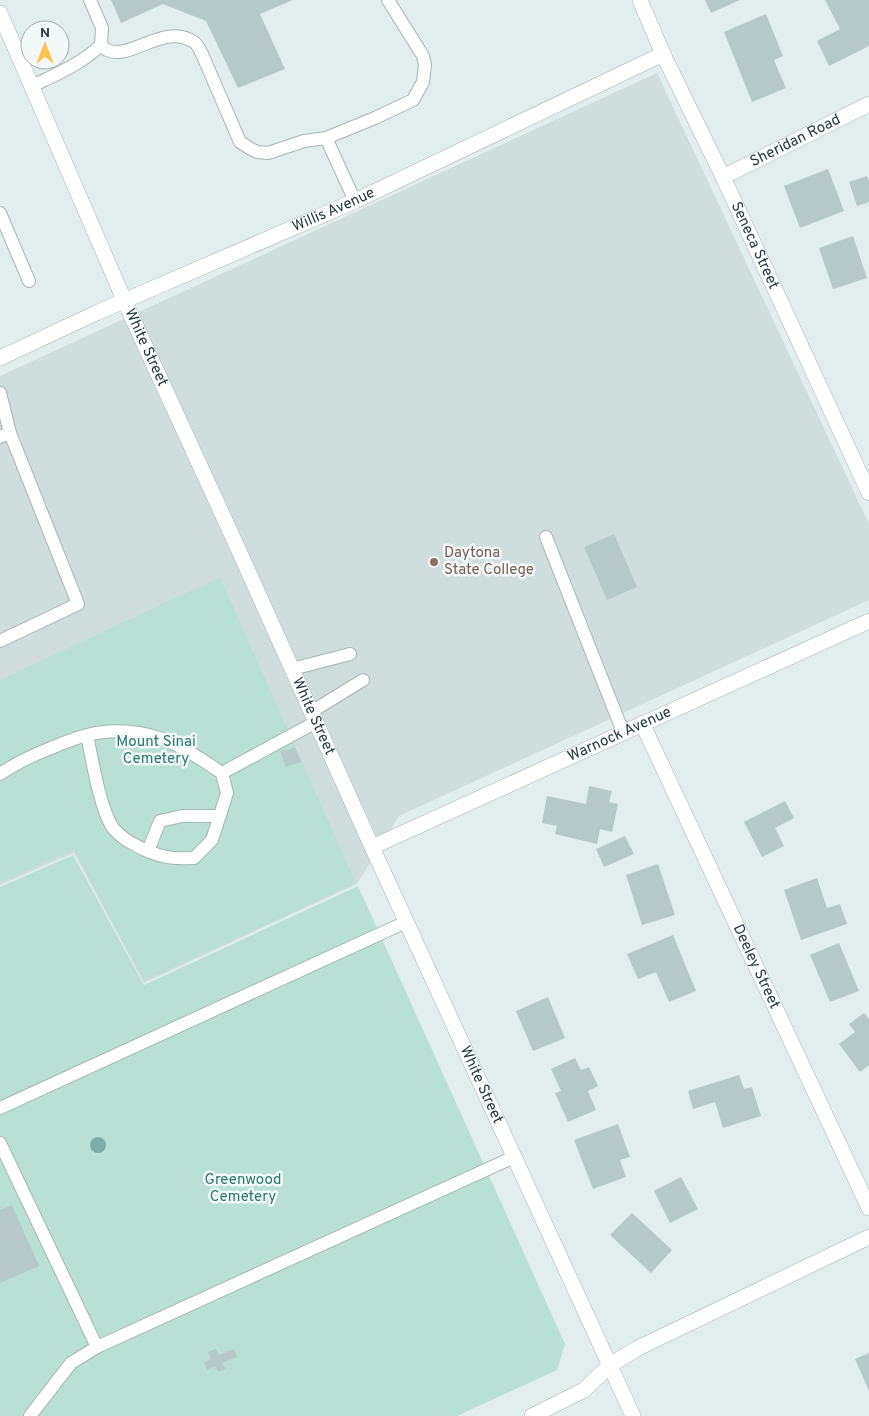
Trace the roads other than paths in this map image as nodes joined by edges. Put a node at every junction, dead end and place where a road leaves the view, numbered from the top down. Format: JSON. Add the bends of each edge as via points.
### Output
{"nodes":[{"id":1,"x":90,"y":0,"type":"edge"},
{"id":2,"x":388,"y":0,"type":"edge"},
{"id":3,"x":640,"y":0,"type":"edge"},
{"id":4,"x":0,"y":13,"type":"edge"},
{"id":5,"x":101,"y":45,"type":"junction"},
{"id":6,"x":663,"y":54,"type":"junction"},
{"id":7,"x":32,"y":86,"type":"junction"},
{"id":8,"x":869,"y":104,"type":"edge"},
{"id":9,"x":326,"y":138,"type":"junction"},
{"id":10,"x":722,"y":177,"type":"junction"},
{"id":11,"x":355,"y":201,"type":"junction"},
{"id":12,"x":0,"y":213,"type":"edge"},
{"id":13,"x":29,"y":282,"type":"dead end"},
{"id":14,"x":126,"y":302,"type":"junction"},
{"id":15,"x":0,"y":358,"type":"edge"},
{"id":16,"x":0,"y":393,"type":"edge"},
{"id":17,"x":5,"y":435,"type":"edge"},
{"id":18,"x":869,"y":493,"type":"edge"},
{"id":19,"x":546,"y":537,"type":"dead end"},
{"id":20,"x":869,"y":621,"type":"edge"},
{"id":21,"x":0,"y":641,"type":"edge"},
{"id":22,"x":350,"y":654,"type":"dead end"},
{"id":23,"x":292,"y":669,"type":"junction"},
{"id":24,"x":364,"y":680,"type":"dead end"},
{"id":25,"x":313,"y":717,"type":"junction"},
{"id":26,"x":642,"y":724,"type":"junction"},
{"id":27,"x":624,"y":732,"type":"junction"},
{"id":28,"x":87,"y":735,"type":"junction"},
{"id":29,"x":222,"y":773,"type":"junction"},
{"id":30,"x":0,"y":774,"type":"edge"},
{"id":31,"x":220,"y":816,"type":"junction"},
{"id":32,"x":372,"y":847,"type":"junction"},
{"id":33,"x":148,"y":851,"type":"junction"},
{"id":34,"x":406,"y":922,"type":"junction"},
{"id":35,"x":0,"y":1108,"type":"edge"},
{"id":36,"x":0,"y":1143,"type":"edge"},
{"id":37,"x":514,"y":1157,"type":"junction"},
{"id":38,"x":869,"y":1208,"type":"edge"},
{"id":39,"x":869,"y":1238,"type":"edge"},
{"id":40,"x":97,"y":1347,"type":"junction"},
{"id":41,"x":610,"y":1365,"type":"junction"},
{"id":42,"x":30,"y":1416,"type":"edge"},
{"id":43,"x":532,"y":1416,"type":"edge"},
{"id":44,"x":634,"y":1416,"type":"edge"}],
"edges":[{"from":1,"to":5,"type":"lane","via":[[102,28]]},
{"from":2,"to":9,"type":"lane","via":[[423,56],[423,82],[413,100]]},
{"from":3,"to":6,"type":"street","name":"Seneca Street"},
{"from":4,"to":7,"type":"street","name":"White Street"},
{"from":5,"to":7,"type":"lane","via":[[72,66]]},
{"from":5,"to":9,"type":"lane","via":[[107,50],[120,52],[172,36],[195,42],[240,142],[257,152],[268,153],[304,141]]},
{"from":6,"to":10,"type":"street","name":"Seneca Street"},
{"from":6,"to":11,"type":"street","name":"Willis Avenue"},
{"from":7,"to":14,"type":"street","name":"White Street"},
{"from":8,"to":10,"type":"street","name":"Sheridan Road"},
{"from":9,"to":11,"type":"lane"},
{"from":10,"to":18,"type":"street","name":"Seneca Street"},
{"from":11,"to":14,"type":"street","name":"Willis Avenue"},
{"from":12,"to":13,"type":"lane"},
{"from":14,"to":15,"type":"street","name":"Willis Avenue"},
{"from":14,"to":23,"type":"street","name":"White Street"},
{"from":16,"to":17,"type":"lane"},
{"from":17,"to":21,"type":"lane","via":[[78,604]]},
{"from":19,"to":27,"type":"lane"},
{"from":20,"to":26,"type":"street","name":"Warnock Avenue"},
{"from":22,"to":23,"type":"lane"},
{"from":23,"to":25,"type":"street","name":"White Street"},
{"from":24,"to":25,"type":"lane"},
{"from":25,"to":29,"type":"lane"},
{"from":25,"to":32,"type":"street","name":"White Street"},
{"from":26,"to":27,"type":"street","name":"Warnock Avenue"},
{"from":26,"to":38,"type":"street","name":"Deeley Street"},
{"from":27,"to":32,"type":"street","name":"Warnock Avenue"},
{"from":28,"to":29,"type":"lane","via":[[128,732],[147,735],[188,751]]},
{"from":28,"to":30,"type":"lane","via":[[30,756]]},
{"from":28,"to":33,"type":"lane","via":[[107,817],[126,841]]},
{"from":29,"to":31,"type":"lane","via":[[227,793]]},
{"from":31,"to":33,"type":"lane","via":[[182,816],[160,821]]},
{"from":31,"to":33,"type":"lane","via":[[212,840],[194,858],[167,858]]},
{"from":32,"to":34,"type":"street","name":"White Street"},
{"from":34,"to":35,"type":"lane"},
{"from":34,"to":37,"type":"street","name":"White Street"},
{"from":36,"to":40,"type":"lane"},
{"from":37,"to":40,"type":"lane"},
{"from":37,"to":41,"type":"street","name":"White Street"},
{"from":39,"to":41,"type":"street","via":[[638,1348]]},
{"from":40,"to":42,"type":"lane","via":[[71,1363]]},
{"from":41,"to":43,"type":"street","via":[[584,1390]]},
{"from":41,"to":44,"type":"street","name":"White Street"}]}
